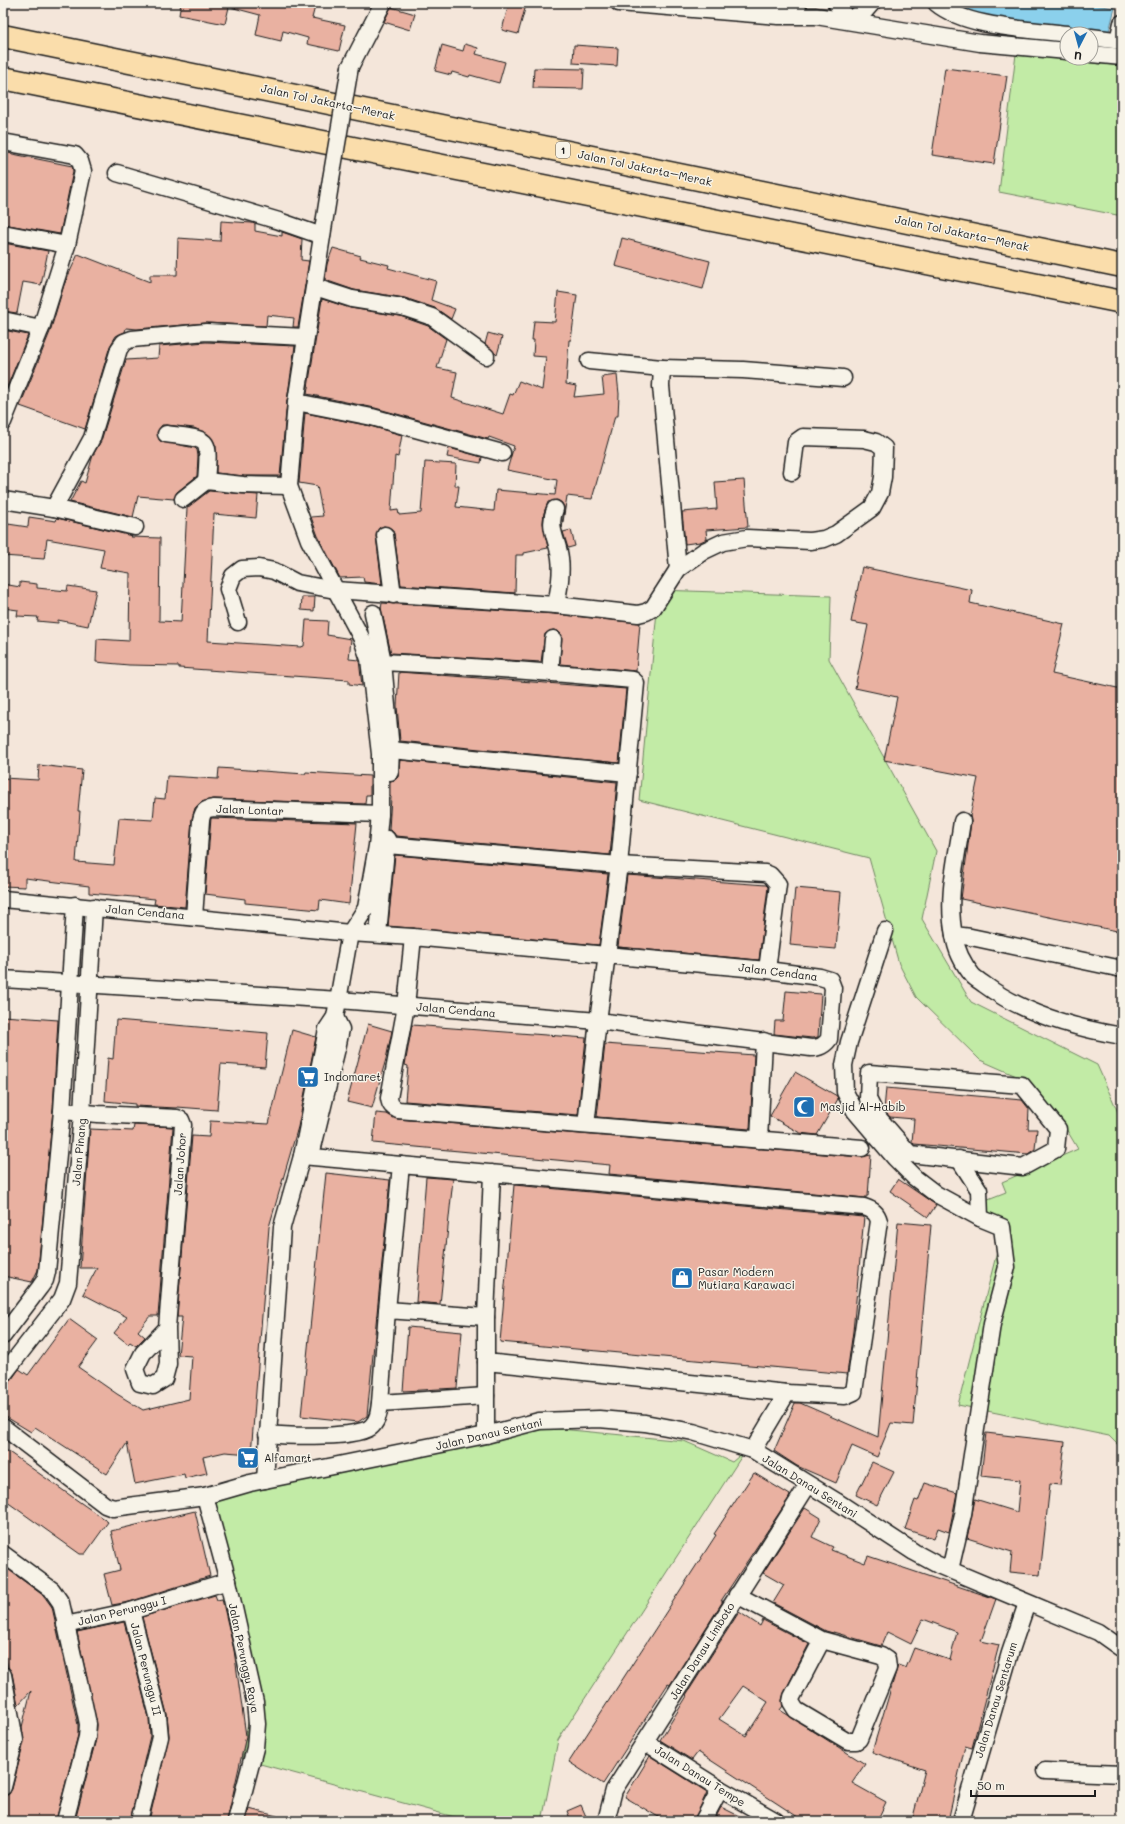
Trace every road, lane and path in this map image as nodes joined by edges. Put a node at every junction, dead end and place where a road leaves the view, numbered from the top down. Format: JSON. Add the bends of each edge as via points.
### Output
{"nodes":[{"id":1,"x":383,"y":3,"type":"edge"},
{"id":2,"x":619,"y":3,"type":"edge"},
{"id":3,"x":772,"y":3,"type":"edge"},
{"id":4,"x":799,"y":3,"type":"edge"},
{"id":5,"x":836,"y":3,"type":"edge"},
{"id":6,"x":872,"y":3,"type":"edge"},
{"id":7,"x":936,"y":3,"type":"edge"},
{"id":8,"x":848,"y":20,"type":"junction"},
{"id":9,"x":1122,"y":23,"type":"edge"},
{"id":10,"x":1059,"y":33,"type":"edge"},
{"id":11,"x":3,"y":36,"type":"edge"},
{"id":12,"x":1099,"y":38,"type":"edge"},
{"id":13,"x":1120,"y":40,"type":"edge"},
{"id":14,"x":1059,"y":50,"type":"edge"},
{"id":15,"x":1099,"y":55,"type":"edge"},
{"id":16,"x":1122,"y":56,"type":"edge"},
{"id":17,"x":3,"y":78,"type":"edge"},
{"id":18,"x":3,"y":142,"type":"edge"},
{"id":19,"x":118,"y":173,"type":"dead end"},
{"id":20,"x":3,"y":233,"type":"edge"},
{"id":21,"x":322,"y":236,"type":"junction"},
{"id":22,"x":67,"y":245,"type":"junction"},
{"id":23,"x":1122,"y":266,"type":"edge"},
{"id":24,"x":314,"y":287,"type":"junction"},
{"id":25,"x":1122,"y":302,"type":"edge"},
{"id":26,"x":3,"y":320,"type":"edge"},
{"id":27,"x":41,"y":328,"type":"junction"},
{"id":28,"x":305,"y":337,"type":"junction"},
{"id":29,"x":486,"y":356,"type":"dead end"},
{"id":30,"x":589,"y":361,"type":"dead end"},
{"id":31,"x":662,"y":368,"type":"junction"},
{"id":32,"x":843,"y":378,"type":"dead end"},
{"id":33,"x":296,"y":402,"type":"junction"},
{"id":34,"x":5,"y":413,"type":"edge"},
{"id":35,"x":166,"y":434,"type":"dead end"},
{"id":36,"x":502,"y":453,"type":"dead end"},
{"id":37,"x":792,"y":472,"type":"dead end"},
{"id":38,"x":206,"y":481,"type":"junction"},
{"id":39,"x":289,"y":486,"type":"junction"},
{"id":40,"x":183,"y":498,"type":"dead end"},
{"id":41,"x":3,"y":500,"type":"edge"},
{"id":42,"x":54,"y":508,"type":"junction"},
{"id":43,"x":555,"y":510,"type":"dead end"},
{"id":44,"x":135,"y":527,"type":"dead end"},
{"id":45,"x":385,"y":535,"type":"dead end"},
{"id":46,"x":678,"y":569,"type":"junction"},
{"id":47,"x":335,"y":590,"type":"junction"},
{"id":48,"x":393,"y":595,"type":"junction"},
{"id":49,"x":556,"y":605,"type":"junction"},
{"id":50,"x":373,"y":613,"type":"dead end"},
{"id":51,"x":238,"y":622,"type":"dead end"},
{"id":52,"x":553,"y":639,"type":"dead end"},
{"id":53,"x":383,"y":662,"type":"junction"},
{"id":54,"x":550,"y":672,"type":"junction"},
{"id":55,"x":391,"y":750,"type":"junction"},
{"id":56,"x":628,"y":773,"type":"junction"},
{"id":57,"x":380,"y":814,"type":"junction"},
{"id":58,"x":962,"y":821,"type":"dead end"},
{"id":59,"x":387,"y":845,"type":"junction"},
{"id":60,"x":619,"y":865,"type":"junction"},
{"id":61,"x":3,"y":899,"type":"edge"},
{"id":62,"x":75,"y":905,"type":"junction"},
{"id":63,"x":94,"y":908,"type":"junction"},
{"id":64,"x":194,"y":917,"type":"junction"},
{"id":65,"x":885,"y":931,"type":"dead end"},
{"id":66,"x":350,"y":933,"type":"junction"},
{"id":67,"x":378,"y":934,"type":"junction"},
{"id":68,"x":954,"y":934,"type":"junction"},
{"id":69,"x":413,"y":937,"type":"junction"},
{"id":70,"x":608,"y":955,"type":"junction"},
{"id":71,"x":1122,"y":969,"type":"edge"},
{"id":72,"x":767,"y":970,"type":"junction"},
{"id":73,"x":3,"y":979,"type":"edge"},
{"id":74,"x":71,"y":984,"type":"junction"},
{"id":75,"x":90,"y":986,"type":"junction"},
{"id":76,"x":339,"y":1000,"type":"junction"},
{"id":77,"x":406,"y":1006,"type":"junction"},
{"id":78,"x":598,"y":1021,"type":"junction"},
{"id":79,"x":1122,"y":1036,"type":"edge"},
{"id":80,"x":764,"y":1041,"type":"junction"},
{"id":81,"x":66,"y":1048,"type":"junction"},
{"id":82,"x":86,"y":1049,"type":"junction"},
{"id":83,"x":62,"y":1111,"type":"junction"},
{"id":84,"x":82,"y":1112,"type":"junction"},
{"id":85,"x":586,"y":1125,"type":"junction"},
{"id":86,"x":759,"y":1140,"type":"junction"},
{"id":87,"x":862,"y":1148,"type":"dead end"},
{"id":88,"x":306,"y":1157,"type":"junction"},
{"id":89,"x":959,"y":1159,"type":"junction"},
{"id":90,"x":401,"y":1165,"type":"junction"},
{"id":91,"x":492,"y":1173,"type":"junction"},
{"id":92,"x":980,"y":1218,"type":"junction"},
{"id":93,"x":387,"y":1310,"type":"junction"},
{"id":94,"x":486,"y":1317,"type":"junction"},
{"id":95,"x":168,"y":1328,"type":"dead end"},
{"id":96,"x":3,"y":1336,"type":"edge"},
{"id":97,"x":486,"y":1362,"type":"junction"},
{"id":98,"x":3,"y":1375,"type":"edge"},
{"id":99,"x":787,"y":1393,"type":"junction"},
{"id":100,"x":486,"y":1401,"type":"junction"},
{"id":101,"x":380,"y":1403,"type":"junction"},
{"id":102,"x":3,"y":1427,"type":"edge"},
{"id":103,"x":272,"y":1434,"type":"junction"},
{"id":104,"x":486,"y":1435,"type":"junction"},
{"id":105,"x":753,"y":1450,"type":"junction"},
{"id":106,"x":270,"y":1479,"type":"junction"},
{"id":107,"x":808,"y":1485,"type":"junction"},
{"id":108,"x":205,"y":1496,"type":"junction"},
{"id":109,"x":3,"y":1554,"type":"edge"},
{"id":110,"x":950,"y":1570,"type":"junction"},
{"id":111,"x":228,"y":1581,"type":"junction"},
{"id":112,"x":737,"y":1595,"type":"junction"},
{"id":113,"x":1027,"y":1603,"type":"junction"},
{"id":114,"x":131,"y":1611,"type":"junction"},
{"id":115,"x":65,"y":1625,"type":"junction"},
{"id":116,"x":822,"y":1640,"type":"junction"},
{"id":117,"x":1122,"y":1649,"type":"edge"},
{"id":118,"x":3,"y":1675,"type":"edge"},
{"id":119,"x":645,"y":1742,"type":"junction"},
{"id":120,"x":1045,"y":1771,"type":"dead end"},
{"id":121,"x":1122,"y":1774,"type":"edge"},
{"id":122,"x":3,"y":1787,"type":"edge"},
{"id":123,"x":720,"y":1790,"type":"junction"},
{"id":124,"x":65,"y":1821,"type":"edge"},
{"id":125,"x":138,"y":1821,"type":"edge"},
{"id":126,"x":236,"y":1821,"type":"edge"},
{"id":127,"x":606,"y":1821,"type":"edge"},
{"id":128,"x":703,"y":1821,"type":"edge"},
{"id":129,"x":776,"y":1821,"type":"edge"},
{"id":130,"x":960,"y":1821,"type":"edge"}],
"edges":[{"from":1,"to":21,"type":"street","bridge":true,"via":[[350,67]]},
{"from":2,"to":8,"type":"street"},
{"from":3,"to":4,"type":"street"},
{"from":5,"to":8,"type":"street"},
{"from":6,"to":8,"type":"street"},
{"from":7,"to":10,"type":"street","via":[[943,9],[976,23]]},
{"from":8,"to":14,"type":"street","via":[[980,43]]},
{"from":9,"to":13,"type":"street"},
{"from":11,"to":23,"type":"highway","name":"Jalan Tol Jakarta–Merak","number":"1"},
{"from":12,"to":13,"type":"street"},
{"from":15,"to":16,"type":"street"},
{"from":17,"to":25,"type":"highway"},
{"from":18,"to":22,"type":"street","via":[[75,155],[80,161],[83,171]]},
{"from":19,"to":21,"type":"street"},
{"from":20,"to":22,"type":"street"},
{"from":21,"to":24,"type":"street"},
{"from":22,"to":27,"type":"street"},
{"from":24,"to":28,"type":"street"},
{"from":24,"to":29,"type":"street","via":[[352,299],[402,307],[432,317]]},
{"from":26,"to":27,"type":"street"},
{"from":27,"to":34,"type":"street"},
{"from":28,"to":33,"type":"street"},
{"from":28,"to":42,"type":"street","via":[[206,332],[132,339],[124,342],[119,349],[92,438]]},
{"from":30,"to":31,"type":"street"},
{"from":31,"to":32,"type":"street","via":[[743,370]]},
{"from":31,"to":46,"type":"street","via":[[661,386]]},
{"from":33,"to":36,"type":"street","via":[[372,417]]},
{"from":33,"to":39,"type":"street"},
{"from":35,"to":38,"type":"street","via":[[204,441],[209,453]]},
{"from":37,"to":46,"type":"street","via":[[796,442],[803,437],[864,439],[876,442],[884,448],[880,493],[872,508],[836,534],[810,541],[747,538],[723,542],[704,551]]},
{"from":38,"to":39,"type":"street"},
{"from":38,"to":40,"type":"street"},
{"from":39,"to":47,"type":"street","via":[[309,540]]},
{"from":41,"to":42,"type":"street"},
{"from":42,"to":44,"type":"street"},
{"from":43,"to":49,"type":"street","via":[[551,525],[560,558],[561,576]]},
{"from":45,"to":48,"type":"street"},
{"from":46,"to":49,"type":"street","via":[[653,608],[646,612],[638,614]]},
{"from":47,"to":48,"type":"street"},
{"from":47,"to":51,"type":"street","via":[[297,583],[274,571],[259,568],[242,569],[233,576],[228,590]]},
{"from":47,"to":57,"type":"street","via":[[362,639],[368,660],[380,754]]},
{"from":48,"to":49,"type":"street"},
{"from":50,"to":53,"type":"street"},
{"from":52,"to":54,"type":"street"},
{"from":53,"to":54,"type":"street"},
{"from":53,"to":55,"type":"street"},
{"from":54,"to":56,"type":"street","via":[[635,681]]},
{"from":55,"to":56,"type":"street"},
{"from":55,"to":59,"type":"street"},
{"from":56,"to":60,"type":"street"},
{"from":57,"to":64,"type":"street","name":"Jalan Lontar","via":[[214,808],[205,810],[201,820]]},
{"from":57,"to":66,"type":"street","via":[[366,908]]},
{"from":58,"to":68,"type":"street","via":[[951,902]]},
{"from":59,"to":60,"type":"street"},
{"from":59,"to":67,"type":"street"},
{"from":60,"to":70,"type":"street"},
{"from":60,"to":72,"type":"street","via":[[770,875],[778,884]]},
{"from":61,"to":62,"type":"street","name":"Jalan Cendana"},
{"from":62,"to":63,"type":"street","name":"Jalan Cendana"},
{"from":62,"to":74,"type":"street","name":"Jalan Pinang"},
{"from":63,"to":64,"type":"street","name":"Jalan Cendana"},
{"from":63,"to":75,"type":"street","name":"Jalan Pinang"},
{"from":64,"to":66,"type":"street","name":"Jalan Cendana"},
{"from":65,"to":92,"type":"street","via":[[849,1042],[844,1065],[845,1092],[855,1111],[915,1178],[936,1194]]},
{"from":66,"to":67,"type":"street","name":"Jalan Cendana"},
{"from":66,"to":76,"type":"street"},
{"from":67,"to":69,"type":"street","name":"Jalan Cendana"},
{"from":68,"to":71,"type":"street"},
{"from":68,"to":79,"type":"street","via":[[955,946],[969,971],[994,992],[1029,1010],[1098,1032]]},
{"from":69,"to":70,"type":"street","name":"Jalan Cendana"},
{"from":69,"to":77,"type":"street"},
{"from":70,"to":72,"type":"street","name":"Jalan Cendana"},
{"from":70,"to":78,"type":"street"},
{"from":72,"to":80,"type":"street","name":"Jalan Cendana","via":[[820,976],[830,980],[834,988],[829,1039],[826,1044],[811,1048]]},
{"from":73,"to":74,"type":"street","name":"Jalan Cendana"},
{"from":74,"to":75,"type":"street","name":"Jalan Cendana"},
{"from":74,"to":81,"type":"street","name":"Jalan Pinang"},
{"from":75,"to":76,"type":"street","name":"Jalan Cendana"},
{"from":75,"to":82,"type":"street","name":"Jalan Pinang"},
{"from":76,"to":77,"type":"street","name":"Jalan Cendana"},
{"from":76,"to":88,"type":"street","via":[[335,1017],[340,1029],[338,1044]]},
{"from":77,"to":78,"type":"street","name":"Jalan Cendana"},
{"from":77,"to":85,"type":"street","via":[[388,1098],[393,1108]]},
{"from":78,"to":80,"type":"street","name":"Jalan Cendana"},
{"from":78,"to":85,"type":"street"},
{"from":80,"to":86,"type":"street"},
{"from":81,"to":82,"type":"street"},
{"from":81,"to":83,"type":"street","name":"Jalan Pinang"},
{"from":82,"to":84,"type":"street","name":"Jalan Pinang"},
{"from":83,"to":84,"type":"street","name":"Jalan Johor"},
{"from":83,"to":96,"type":"street","name":"Jalan Pinang","via":[[45,1280]]},
{"from":84,"to":95,"type":"street","name":"Jalan Johor","via":[[177,1118],[183,1125]]},
{"from":84,"to":98,"type":"street","name":"Jalan Pinang","via":[[67,1287],[62,1299]]},
{"from":85,"to":86,"type":"street"},
{"from":86,"to":87,"type":"street"},
{"from":88,"to":90,"type":"street"},
{"from":88,"to":103,"type":"street","via":[[292,1226],[282,1304]]},
{"from":89,"to":89,"type":"street","via":[[1024,1167],[1056,1149],[1058,1129],[1022,1085],[869,1073],[868,1099],[876,1115],[910,1154]]},
{"from":89,"to":92,"type":"street","via":[[979,1190]]},
{"from":90,"to":91,"type":"street"},
{"from":90,"to":93,"type":"street"},
{"from":91,"to":94,"type":"street"},
{"from":91,"to":99,"type":"street","via":[[872,1209],[879,1221],[854,1392],[844,1396]]},
{"from":92,"to":110,"type":"street","via":[[1002,1227],[1006,1267],[992,1324],[963,1514]]},
{"from":93,"to":94,"type":"street"},
{"from":93,"to":101,"type":"street"},
{"from":94,"to":97,"type":"street"},
{"from":97,"to":99,"type":"street"},
{"from":97,"to":100,"type":"street"},
{"from":99,"to":105,"type":"street"},
{"from":100,"to":101,"type":"street"},
{"from":100,"to":104,"type":"street"},
{"from":101,"to":103,"type":"street","via":[[378,1418],[371,1428],[363,1431],[351,1434]]},
{"from":102,"to":108,"type":"street","name":"Jalan Danau Sentani","via":[[109,1507],[121,1508]]},
{"from":103,"to":106,"type":"street"},
{"from":104,"to":105,"type":"street","name":"Jalan Danau Sentani","via":[[539,1421],[599,1419],[645,1423],[693,1432]]},
{"from":104,"to":106,"type":"street","name":"Jalan Danau Sentani"},
{"from":105,"to":107,"type":"street","name":"Jalan Danau Sentani"},
{"from":106,"to":108,"type":"street","name":"Jalan Danau Sentani"},
{"from":107,"to":110,"type":"street","name":"Jalan Danau Sentani","via":[[914,1552]]},
{"from":107,"to":112,"type":"street","name":"Jalan Danau Limboto"},
{"from":108,"to":111,"type":"street","name":"Jalan Perunggu Raya"},
{"from":109,"to":115,"type":"street","name":"Jalan Perunggu I","via":[[52,1590],[61,1603]]},
{"from":110,"to":113,"type":"street","name":"Jalan Danau Sentani"},
{"from":111,"to":114,"type":"street","name":"Jalan Perunggu I"},
{"from":111,"to":126,"type":"street","name":"Jalan Perunggu Raya","via":[[255,1702],[257,1724],[255,1748]]},
{"from":112,"to":116,"type":"street"},
{"from":112,"to":119,"type":"street","name":"Jalan Danau Limboto"},
{"from":113,"to":117,"type":"street","name":"Jalan Danau Sentani","via":[[1098,1632]]},
{"from":113,"to":130,"type":"street","name":"Jalan Danau Sentarum"},
{"from":114,"to":115,"type":"street","name":"Jalan Perunggu I"},
{"from":114,"to":125,"type":"street","name":"Jalan Perunggu II","via":[[160,1728],[160,1737]]},
{"from":115,"to":124,"type":"street","via":[[88,1724],[85,1746]]},
{"from":116,"to":116,"type":"street","via":[[881,1656],[887,1660],[888,1668],[856,1741],[848,1741],[796,1710],[791,1702]]},
{"from":118,"to":122,"type":"street","via":[[15,1740]]},
{"from":119,"to":123,"type":"street","name":"Jalan Danau Tempe"},
{"from":119,"to":127,"type":"street","name":"Jalan Danau Limboto","via":[[614,1790]]},
{"from":120,"to":121,"type":"street"},
{"from":123,"to":128,"type":"street"},
{"from":123,"to":129,"type":"street","name":"Jalan Danau Tempe"}]}
